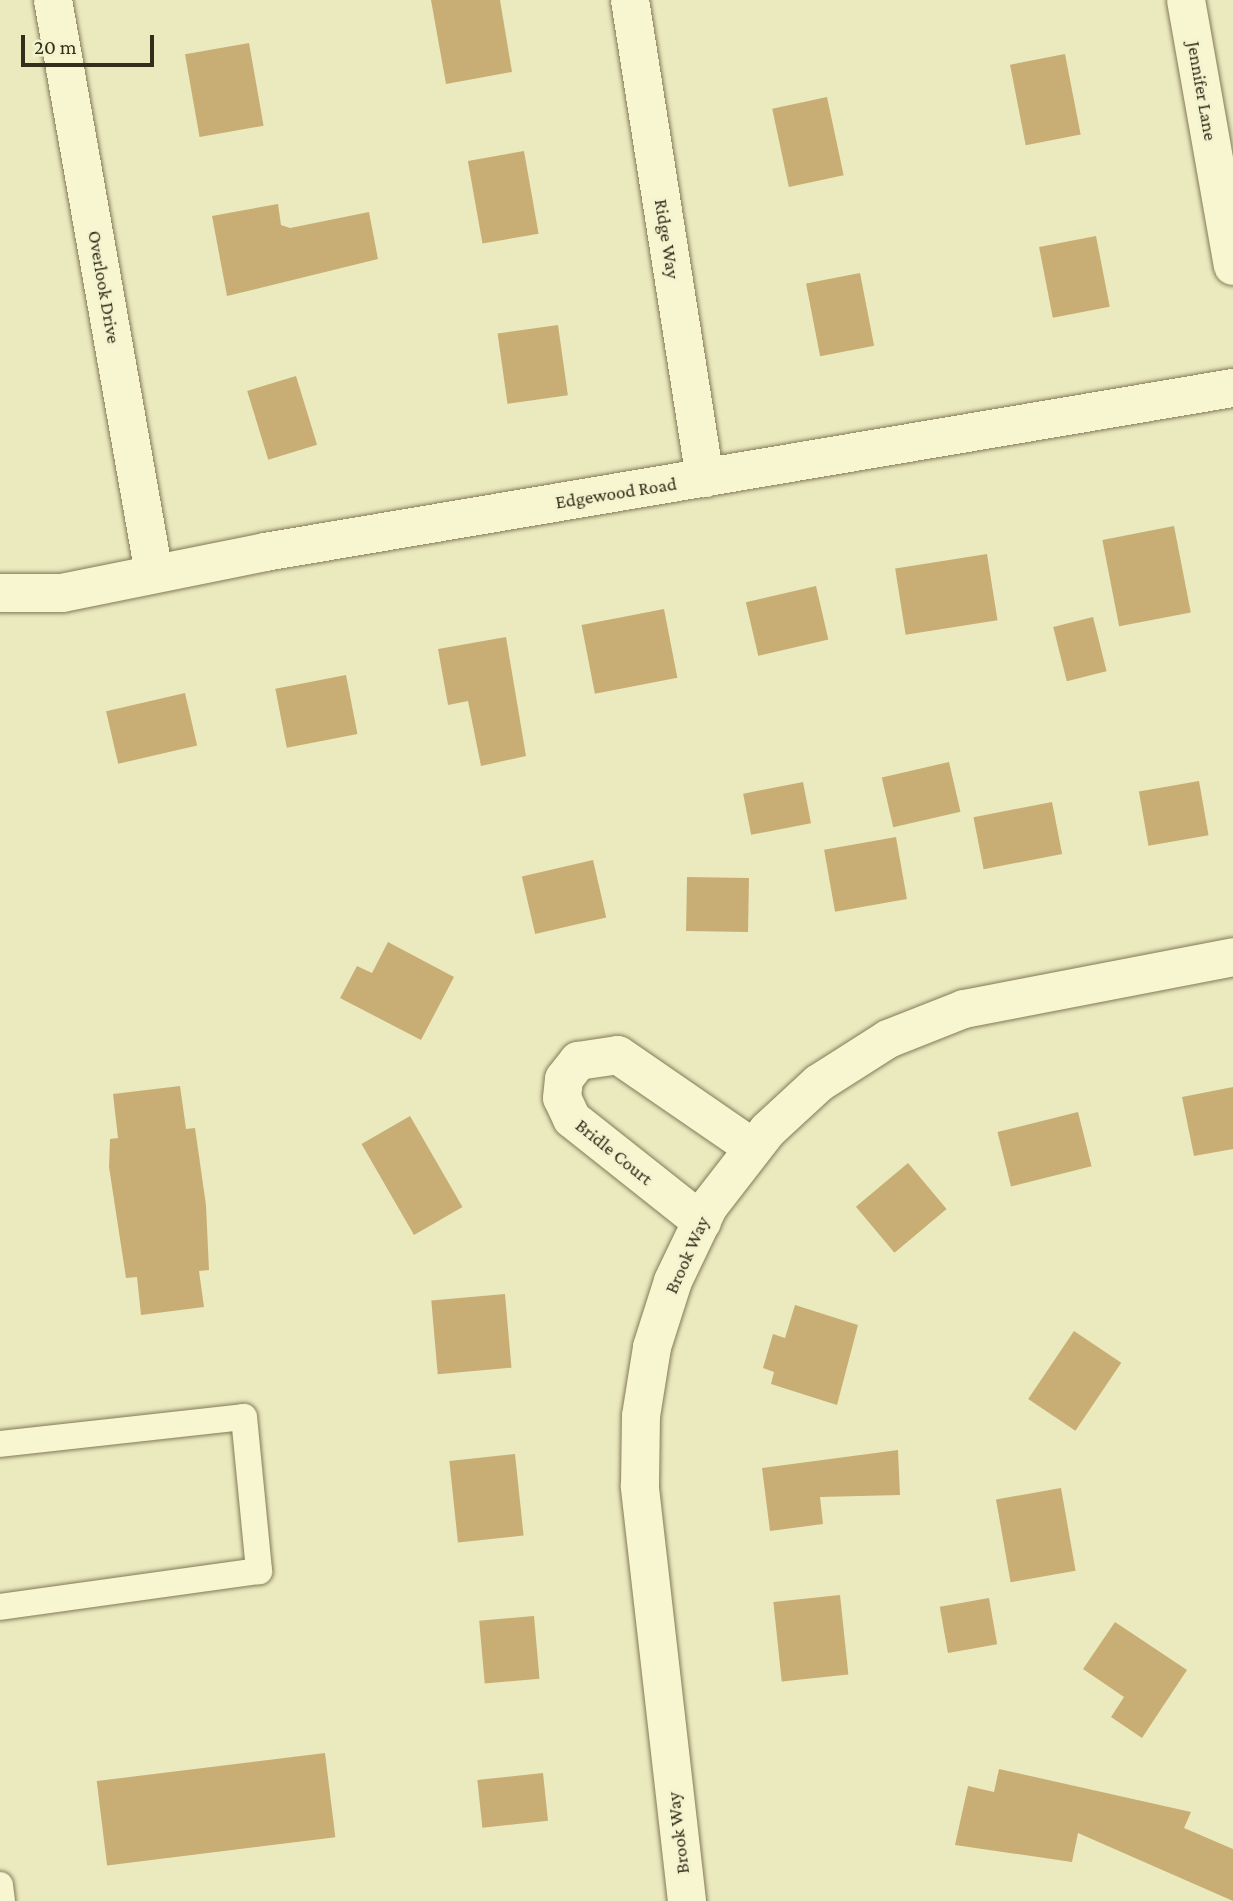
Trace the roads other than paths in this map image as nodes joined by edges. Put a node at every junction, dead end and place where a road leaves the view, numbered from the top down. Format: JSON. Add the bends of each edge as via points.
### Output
{"nodes":[{"id":1,"x":53,"y":0,"type":"edge"},
{"id":2,"x":630,"y":0,"type":"edge"},
{"id":3,"x":1186,"y":0,"type":"edge"},
{"id":4,"x":1233,"y":265,"type":"edge"},
{"id":5,"x":1233,"y":388,"type":"edge"},
{"id":6,"x":705,"y":478,"type":"junction"},
{"id":7,"x":154,"y":574,"type":"junction"},
{"id":8,"x":0,"y":593,"type":"edge"},
{"id":9,"x":1233,"y":957,"type":"edge"},
{"id":10,"x":752,"y":1147,"type":"junction"},
{"id":11,"x":702,"y":1222,"type":"junction"},
{"id":12,"x":0,"y":1444,"type":"edge"},
{"id":13,"x":0,"y":1607,"type":"edge"},
{"id":14,"x":0,"y":1885,"type":"edge"},
{"id":15,"x":2,"y":1901,"type":"edge"},
{"id":16,"x":687,"y":1901,"type":"edge"}],
"edges":[{"from":1,"to":7,"type":"street","name":"Overlook Drive"},
{"from":2,"to":6,"type":"street","name":"Ridge Way"},
{"from":3,"to":4,"type":"street","name":"Jennifer Lane"},
{"from":5,"to":6,"type":"street","name":"Edgewood Road"},
{"from":6,"to":7,"type":"street","name":"Edgewood Road"},
{"from":7,"to":8,"type":"street","name":"Edgewood Road","via":[[62,593]]},
{"from":9,"to":10,"type":"street","name":"Brook Way","via":[[964,1009],[888,1039],[819,1083]]},
{"from":10,"to":11,"type":"street","name":"Brook Way"},
{"from":10,"to":11,"type":"street","name":"Bridle Court","via":[[618,1055],[578,1060],[564,1079],[562,1098],[572,1119]]},
{"from":11,"to":16,"type":"street","name":"Brook Way","via":[[673,1281],[652,1347],[641,1416],[642,1499]]},
{"from":12,"to":13,"type":"lane","via":[[244,1418],[259,1571]]},
{"from":14,"to":15,"type":"lane"}]}
